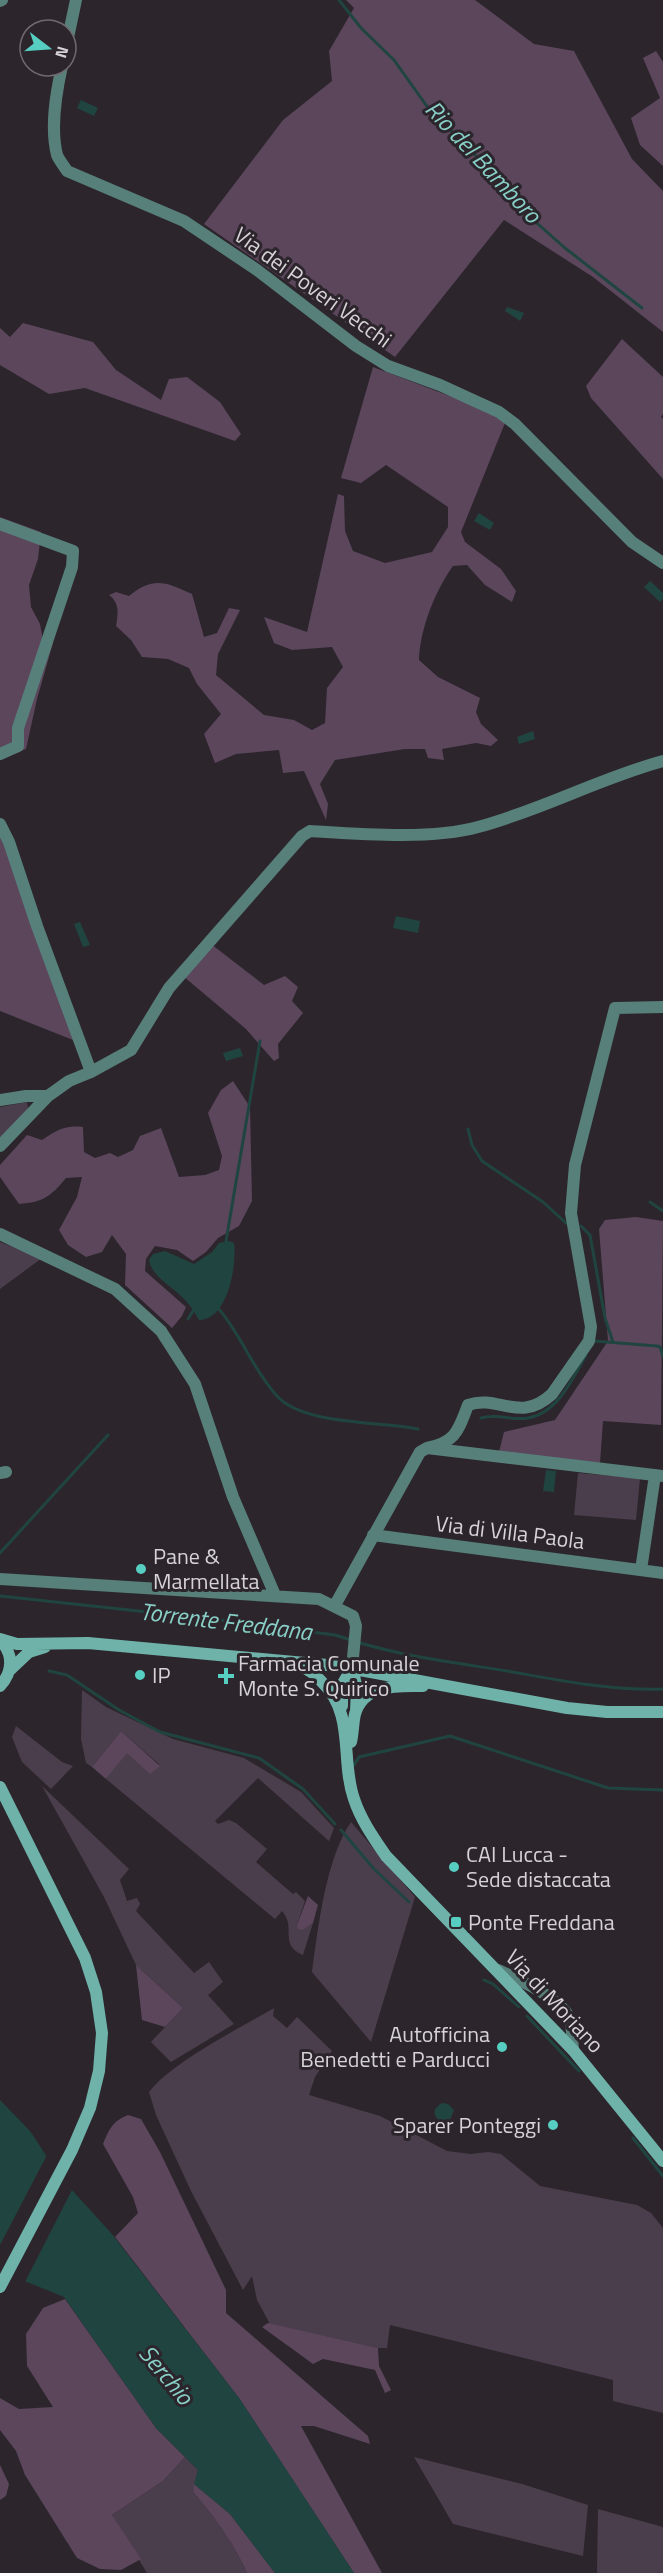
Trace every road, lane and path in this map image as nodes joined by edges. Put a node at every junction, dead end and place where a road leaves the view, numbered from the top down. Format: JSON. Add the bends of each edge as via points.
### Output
{"nodes":[{"id":1,"x":75,"y":0,"type":"edge"},
{"id":2,"x":71,"y":18,"type":"edge"},
{"id":3,"x":60,"y":78,"type":"edge"},
{"id":4,"x":0,"y":525,"type":"edge"},
{"id":5,"x":663,"y":563,"type":"edge"},
{"id":6,"x":0,"y":754,"type":"edge"},
{"id":7,"x":663,"y":761,"type":"edge"},
{"id":8,"x":0,"y":824,"type":"edge"},
{"id":9,"x":663,"y":1006,"type":"edge"},
{"id":10,"x":91,"y":1072,"type":"junction"},
{"id":11,"x":48,"y":1096,"type":"junction"},
{"id":12,"x":0,"y":1100,"type":"edge"},
{"id":13,"x":0,"y":1146,"type":"edge"},
{"id":14,"x":0,"y":1234,"type":"edge"},
{"id":15,"x":427,"y":1448,"type":"junction"},
{"id":16,"x":659,"y":1476,"type":"edge"},
{"id":17,"x":373,"y":1535,"type":"junction"},
{"id":18,"x":641,"y":1570,"type":"junction"},
{"id":19,"x":663,"y":1573,"type":"edge"},
{"id":20,"x":0,"y":1579,"type":"edge"},
{"id":21,"x":275,"y":1595,"type":"junction"},
{"id":22,"x":335,"y":1605,"type":"junction"},
{"id":23,"x":0,"y":1639,"type":"edge"},
{"id":24,"x":52,"y":1644,"type":"junction"},
{"id":25,"x":276,"y":1660,"type":"junction"},
{"id":26,"x":352,"y":1662,"type":"junction"},
{"id":27,"x":10,"y":1670,"type":"junction"},
{"id":28,"x":0,"y":1686,"type":"edge"},
{"id":29,"x":458,"y":1686,"type":"junction"},
{"id":30,"x":356,"y":1711,"type":"junction"},
{"id":31,"x":663,"y":1712,"type":"edge"},
{"id":32,"x":344,"y":1717,"type":"junction"},
{"id":33,"x":348,"y":1752,"type":"junction"},
{"id":34,"x":0,"y":1787,"type":"edge"},
{"id":35,"x":496,"y":1969,"type":"junction"},
{"id":36,"x":573,"y":2050,"type":"junction"},
{"id":37,"x":663,"y":2161,"type":"edge"},
{"id":38,"x":0,"y":2288,"type":"edge"}],
"edges":[{"from":1,"to":2,"type":"street"},
{"from":3,"to":5,"type":"street","name":"Via dei Poveri Vecchi","via":[[55,122],[57,155],[67,171],[184,221],[388,366],[499,412],[632,542]]},
{"from":4,"to":6,"type":"street","via":[[73,551],[72,567],[18,728],[18,746]]},
{"from":7,"to":10,"type":"street","via":[[479,827],[446,833],[310,831],[169,988],[131,1050]]},
{"from":8,"to":10,"type":"street"},
{"from":9,"to":15,"type":"street","via":[[615,1008],[576,1165],[571,1213],[591,1327],[589,1341],[544,1401],[519,1409],[476,1402],[468,1405],[453,1438]]},
{"from":10,"to":11,"type":"street"},
{"from":11,"to":12,"type":"street"},
{"from":11,"to":13,"type":"street"},
{"from":14,"to":21,"type":"street","via":[[115,1289],[161,1331],[195,1384],[233,1497]]},
{"from":15,"to":16,"type":"street"},
{"from":15,"to":17,"type":"street","via":[[420,1452]]},
{"from":16,"to":18,"type":"street"},
{"from":17,"to":18,"type":"street","name":"Via di Villa Paola"},
{"from":17,"to":22,"type":"street"},
{"from":18,"to":19,"type":"street","name":"Via di Villa Paola"},
{"from":20,"to":21,"type":"street","name":"Via di Moriano"},
{"from":21,"to":22,"type":"street","name":"Via di Moriano","via":[[319,1599]]},
{"from":22,"to":26,"type":"street","name":"Via di Moriano","via":[[353,1616],[356,1626]]},
{"from":23,"to":24,"type":"main road","via":[[17,1644]]},
{"from":23,"to":27,"type":"main road","via":[[10,1656]]},
{"from":24,"to":25,"type":"main road","via":[[88,1643]]},
{"from":24,"to":27,"type":"main road","via":[[29,1653]]},
{"from":25,"to":26,"type":"main road"},
{"from":25,"to":32,"type":"main road","name":"Via di Moriano","via":[[308,1669],[329,1689]]},
{"from":26,"to":29,"type":"main road"},
{"from":26,"to":30,"type":"main road","name":"Via di Moriano"},
{"from":26,"to":32,"type":"main road","via":[[340,1692]]},
{"from":27,"to":28,"type":"main road"},
{"from":29,"to":30,"type":"main road","via":[[384,1686]]},
{"from":29,"to":31,"type":"main road","via":[[567,1708]]},
{"from":30,"to":33,"type":"main road","name":"Via di Moriano"},
{"from":32,"to":33,"type":"main road","name":"Via di Moriano"},
{"from":33,"to":35,"type":"main road","name":"Via di Moriano","via":[[351,1786],[365,1826],[414,1887]]},
{"from":34,"to":38,"type":"main road","via":[[86,1958],[102,2033],[99,2071],[90,2108]]},
{"from":35,"to":36,"type":"main road","name":"Via di Moriano"},
{"from":35,"to":36,"type":"street","via":[[530,1986],[569,2017]]},
{"from":36,"to":37,"type":"main road","name":"Via di Moriano"}]}
